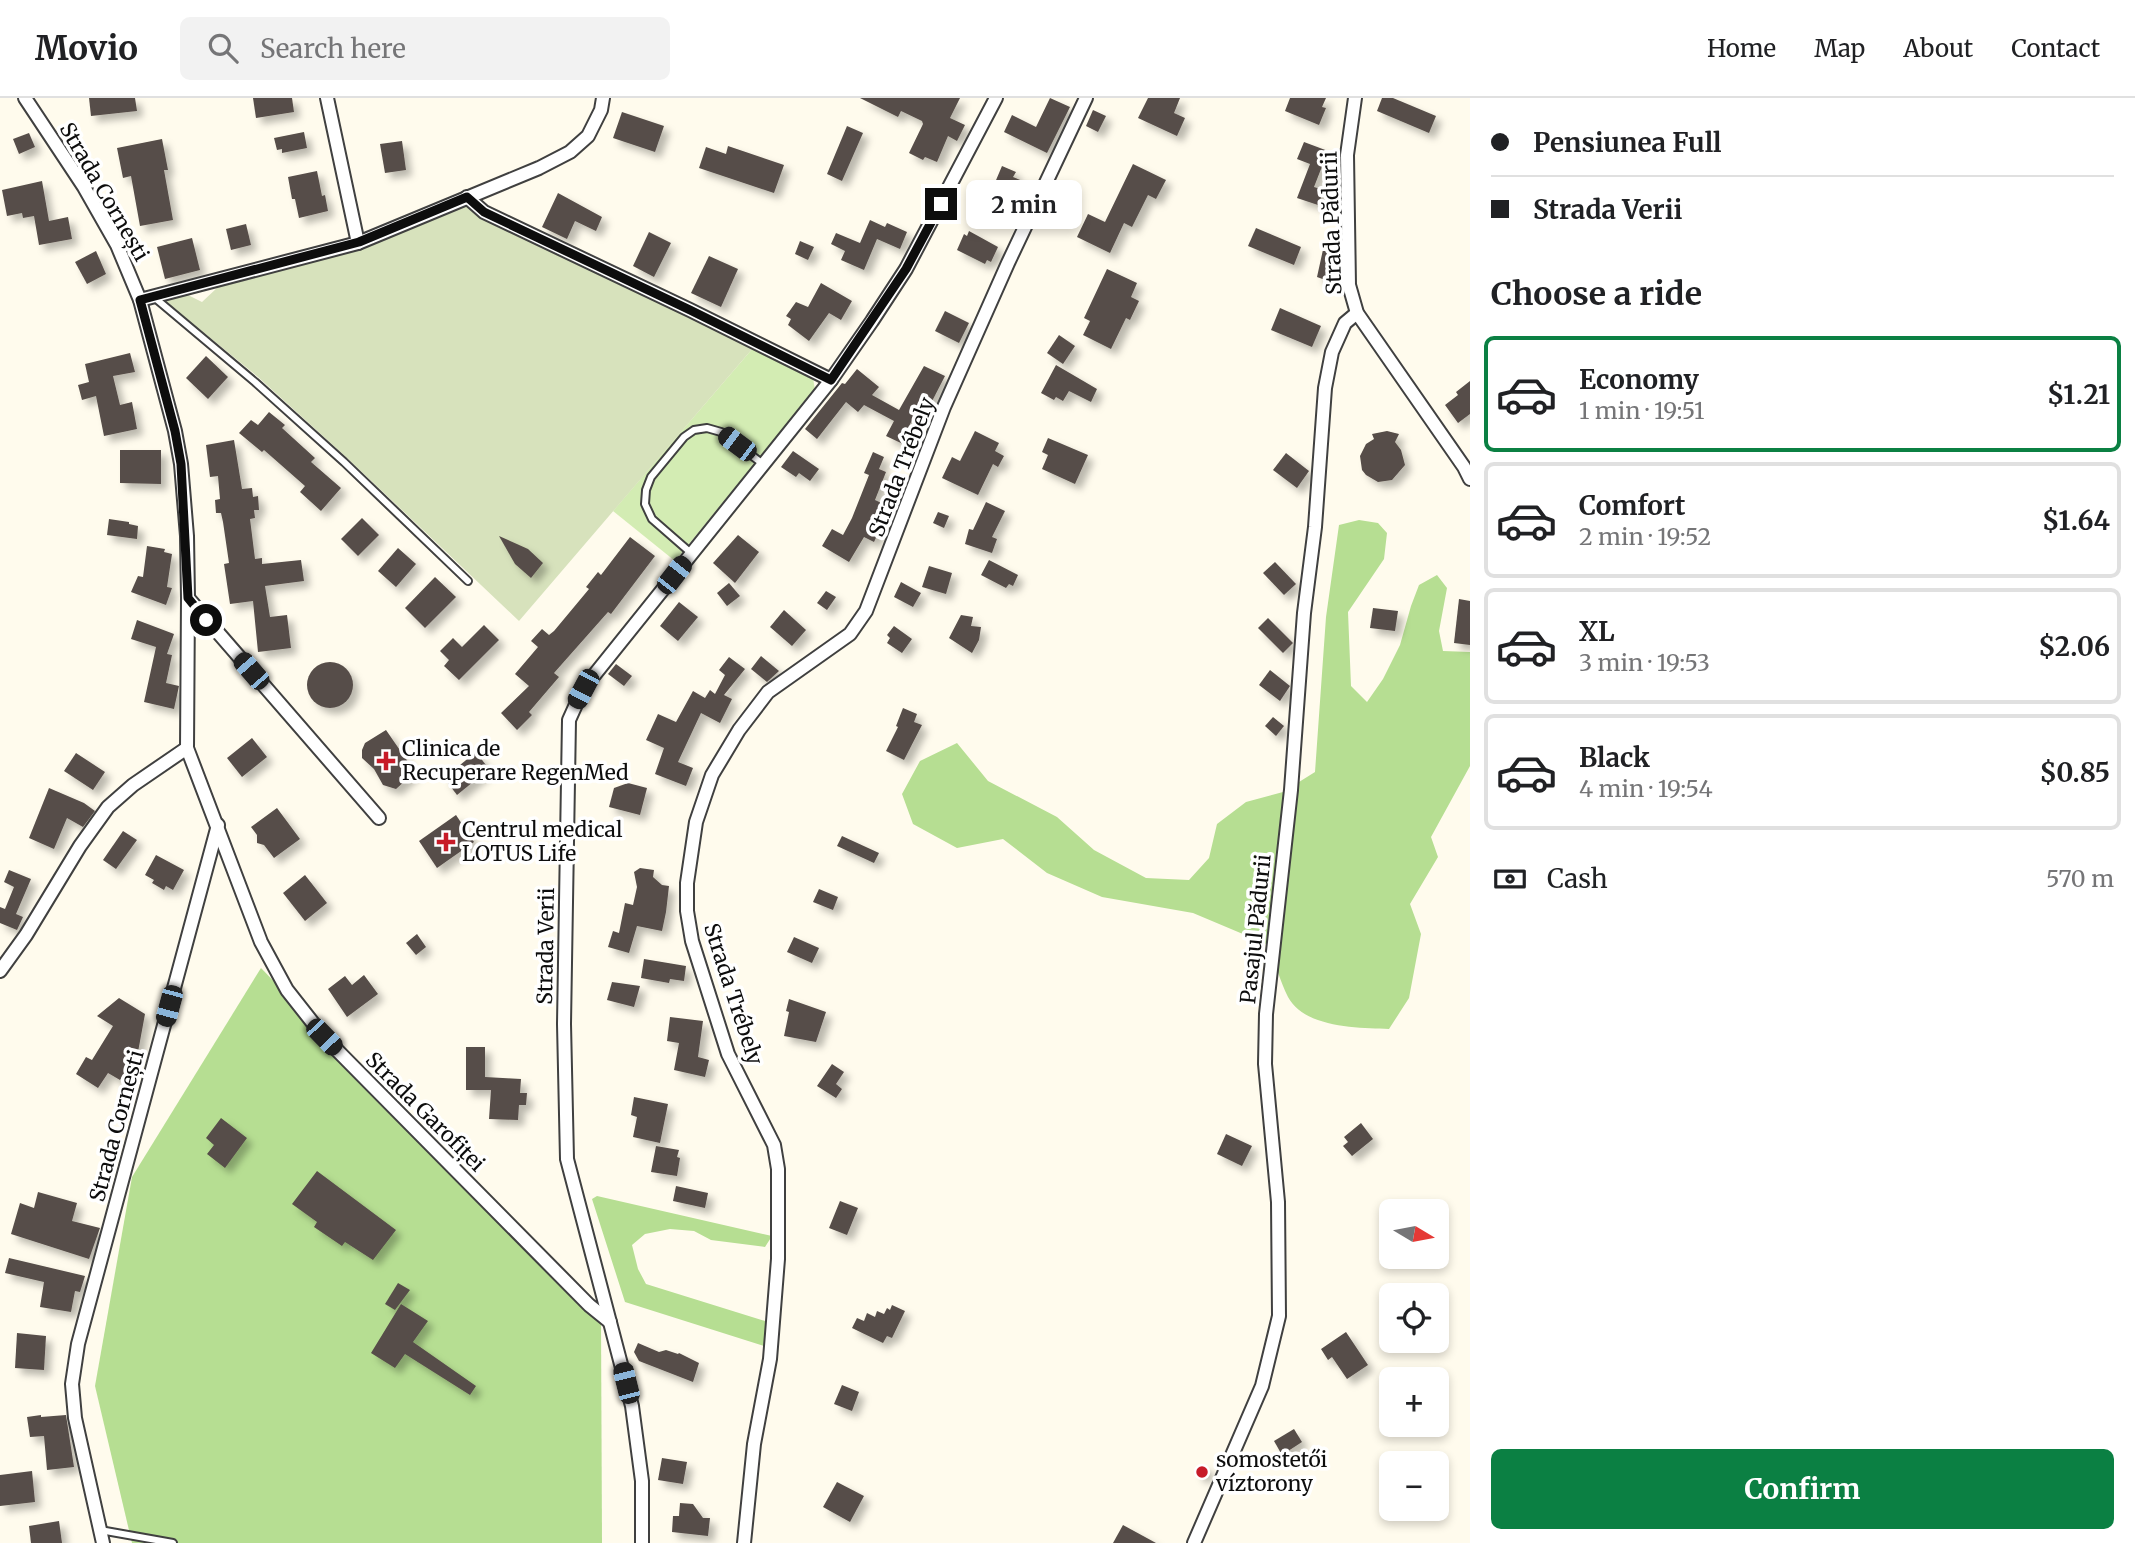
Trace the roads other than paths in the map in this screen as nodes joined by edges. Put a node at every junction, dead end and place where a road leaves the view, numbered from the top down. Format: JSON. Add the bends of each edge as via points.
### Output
{"nodes":[{"id":1,"x":25,"y":98,"type":"edge"},
{"id":2,"x":327,"y":98,"type":"edge"},
{"id":3,"x":603,"y":98,"type":"edge"},
{"id":4,"x":996,"y":98,"type":"edge"},
{"id":5,"x":1086,"y":98,"type":"edge"},
{"id":6,"x":1355,"y":98,"type":"edge"},
{"id":7,"x":467,"y":197,"type":"junction"},
{"id":8,"x":358,"y":243,"type":"junction"},
{"id":9,"x":147,"y":299,"type":"junction"},
{"id":10,"x":1357,"y":313,"type":"junction"},
{"id":11,"x":831,"y":380,"type":"junction"},
{"id":12,"x":763,"y":464,"type":"junction"},
{"id":13,"x":1470,"y":479,"type":"edge"},
{"id":14,"x":691,"y":553,"type":"junction"},
{"id":15,"x":468,"y":581,"type":"dead end"},
{"id":16,"x":188,"y":598,"type":"junction"},
{"id":17,"x":187,"y":748,"type":"junction"},
{"id":18,"x":379,"y":818,"type":"dead end"},
{"id":19,"x":218,"y":824,"type":"junction"},
{"id":20,"x":0,"y":971,"type":"edge"},
{"id":21,"x":611,"y":1322,"type":"junction"},
{"id":22,"x":102,"y":1536,"type":"edge"},
{"id":23,"x":173,"y":1543,"type":"edge"},
{"id":24,"x":642,"y":1543,"type":"edge"},
{"id":25,"x":744,"y":1543,"type":"edge"},
{"id":26,"x":1194,"y":1543,"type":"edge"}],
"edges":[{"from":1,"to":9,"type":"street","name":"Strada Cornești","via":[[84,187]]},
{"from":2,"to":8,"type":"street"},
{"from":3,"to":7,"type":"street","via":[[588,135],[570,152]]},
{"from":4,"to":11,"type":"street","name":"Strada Verii","via":[[906,269]]},
{"from":5,"to":25,"type":"street","name":"Strada Trébely","via":[[944,407],[866,611],[850,634],[768,692],[738,730],[712,775],[696,822],[687,883],[692,941],[729,1054],[774,1145],[779,1192],[770,1359],[754,1444]]},
{"from":6,"to":10,"type":"street","name":"Strada Pădurii","via":[[1347,174],[1349,285]]},
{"from":7,"to":8,"type":"street"},
{"from":7,"to":11,"type":"street","via":[[484,212]]},
{"from":8,"to":9,"type":"street"},
{"from":9,"to":15,"type":"lane","via":[[255,382]]},
{"from":9,"to":16,"type":"street","name":"Strada Cornești","via":[[181,464]]},
{"from":10,"to":13,"type":"street","name":"Strada Pădurii"},
{"from":10,"to":26,"type":"street","name":"Pasajul Pădurii","via":[[1345,323],[1332,352],[1325,388],[1291,790],[1266,1014],[1265,1065],[1279,1202],[1279,1316],[1262,1386]]},
{"from":11,"to":12,"type":"street","name":"Strada Verii"},
{"from":12,"to":14,"type":"street","name":"Strada Verii"},
{"from":12,"to":14,"type":"lane","via":[[721,432],[707,428],[684,437],[651,477],[645,504],[652,519]]},
{"from":14,"to":21,"type":"street","name":"Strada Verii","via":[[583,689],[569,720],[564,1024],[567,1159]]},
{"from":16,"to":17,"type":"street","name":"Strada Cornești"},
{"from":16,"to":18,"type":"street"},
{"from":17,"to":19,"type":"street","name":"Strada Cornești"},
{"from":17,"to":20,"type":"street","via":[[108,807]]},
{"from":19,"to":21,"type":"street","name":"Strada Garofiței","via":[[261,942],[309,1018],[589,1305]]},
{"from":19,"to":22,"type":"street","name":"Strada Cornești","via":[[78,1344],[72,1384],[75,1418]]},
{"from":21,"to":24,"type":"street","name":"Strada Verii","via":[[632,1406],[642,1482]]},
{"from":22,"to":23,"type":"lane"}]}
